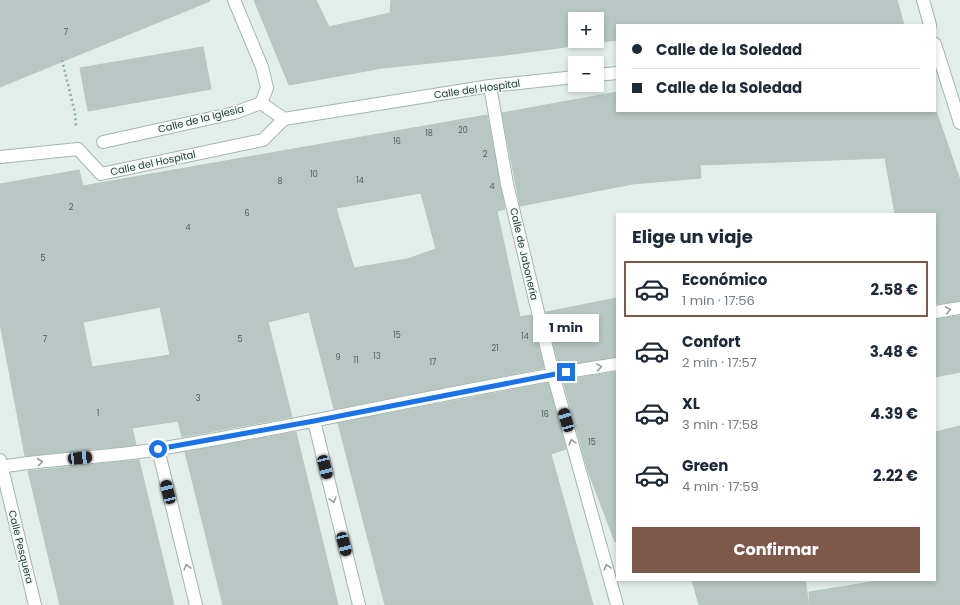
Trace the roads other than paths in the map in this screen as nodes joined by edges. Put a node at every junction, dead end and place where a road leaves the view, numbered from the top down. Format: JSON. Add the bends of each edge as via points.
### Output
{"nodes":[{"id":1,"x":234,"y":0,"type":"edge"},
{"id":2,"x":923,"y":0,"type":"edge"},
{"id":3,"x":930,"y":24,"type":"edge"},
{"id":4,"x":936,"y":50,"type":"edge"},
{"id":5,"x":616,"y":73,"type":"edge"},
{"id":6,"x":604,"y":74,"type":"edge"},
{"id":7,"x":568,"y":78,"type":"edge"},
{"id":8,"x":490,"y":86,"type":"junction"},
{"id":9,"x":261,"y":103,"type":"junction"},
{"id":10,"x":284,"y":119,"type":"junction"},
{"id":11,"x":960,"y":123,"type":"edge"},
{"id":12,"x":103,"y":142,"type":"dead end"},
{"id":13,"x":0,"y":156,"type":"edge"},
{"id":14,"x":960,"y":308,"type":"edge"},
{"id":15,"x":936,"y":312,"type":"edge"},
{"id":16,"x":616,"y":364,"type":"edge"},
{"id":17,"x":553,"y":374,"type":"junction"},
{"id":18,"x":314,"y":421,"type":"junction"},
{"id":19,"x":158,"y":449,"type":"junction"},
{"id":20,"x":0,"y":464,"type":"edge"},
{"id":21,"x":35,"y":605,"type":"edge"},
{"id":22,"x":196,"y":605,"type":"edge"},
{"id":23,"x":358,"y":605,"type":"edge"},
{"id":24,"x":617,"y":605,"type":"edge"}],
"edges":[{"from":1,"to":9,"type":"street","via":[[262,67],[267,88]]},
{"from":2,"to":3,"type":"street"},
{"from":4,"to":11,"type":"street"},
{"from":5,"to":6,"type":"street"},
{"from":7,"to":8,"type":"street","name":"Calle del Hospital"},
{"from":8,"to":10,"type":"street","name":"Calle del Hospital"},
{"from":8,"to":17,"type":"street","name":"Calle de Jabonería","via":[[507,184]]},
{"from":9,"to":10,"type":"street"},
{"from":9,"to":12,"type":"street","name":"Calle de la Iglesia","via":[[234,113]]},
{"from":10,"to":13,"type":"street","name":"Calle del Hospital","via":[[263,140],[101,174],[78,150]]},
{"from":15,"to":14,"type":"street","one_way":true},
{"from":17,"to":16,"type":"street","one_way":true},
{"from":17,"to":18,"type":"street"},
{"from":24,"to":17,"type":"street","name":"Calle de Jabonería","one_way":true},
{"from":18,"to":19,"type":"street"},
{"from":18,"to":23,"type":"street","one_way":true},
{"from":20,"to":19,"type":"street","one_way":true},
{"from":22,"to":19,"type":"street","one_way":true},
{"from":20,"to":21,"type":"street","name":"Calle Pesquera"}]}
